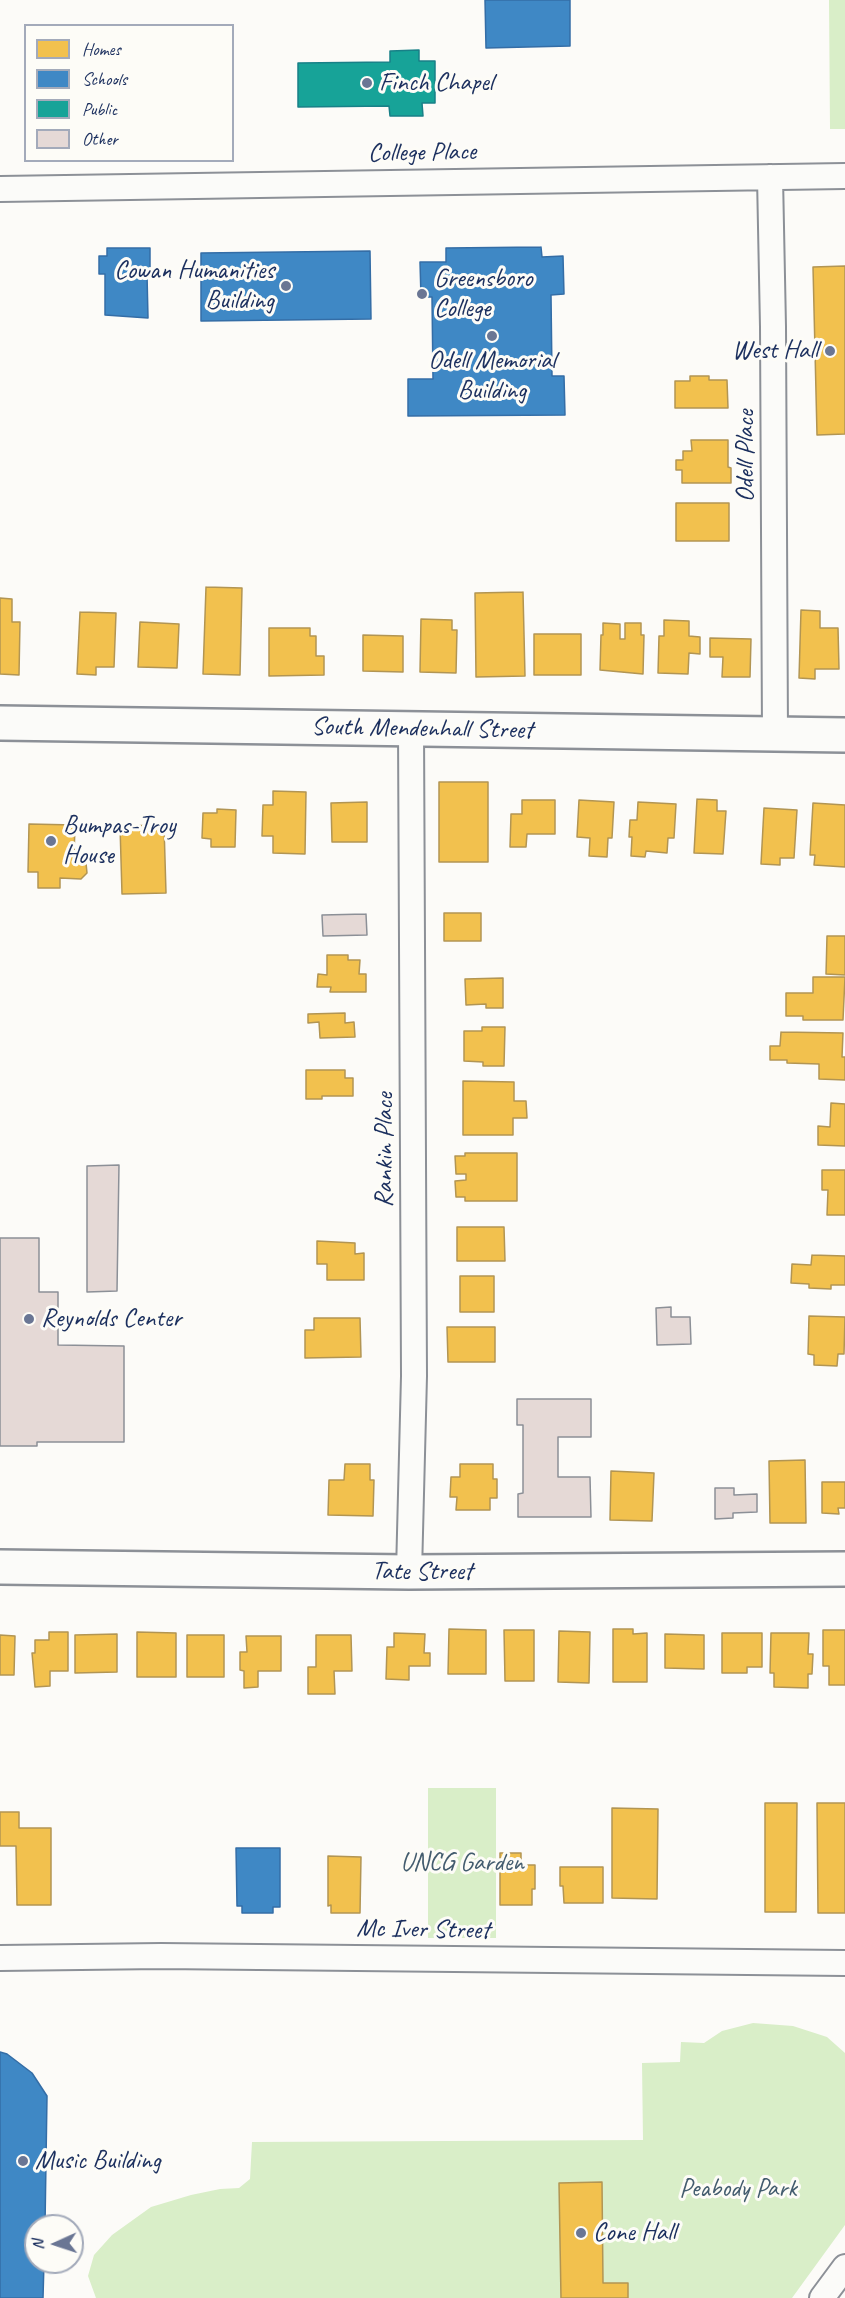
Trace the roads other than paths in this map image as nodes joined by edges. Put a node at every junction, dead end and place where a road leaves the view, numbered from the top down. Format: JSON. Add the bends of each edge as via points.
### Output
{"nodes":[{"id":1,"x":845,"y":176,"type":"edge"},
{"id":2,"x":770,"y":177,"type":"junction"},
{"id":3,"x":0,"y":189,"type":"edge"},
{"id":4,"x":0,"y":723,"type":"edge"},
{"id":5,"x":411,"y":728,"type":"junction"},
{"id":6,"x":776,"y":735,"type":"junction"},
{"id":7,"x":845,"y":735,"type":"edge"},
{"id":8,"x":0,"y":1567,"type":"edge"},
{"id":9,"x":845,"y":1569,"type":"edge"},
{"id":10,"x":409,"y":1572,"type":"junction"},
{"id":11,"x":0,"y":1958,"type":"edge"},
{"id":12,"x":845,"y":1963,"type":"edge"},
{"id":13,"x":845,"y":2267,"type":"edge"},
{"id":14,"x":822,"y":2298,"type":"edge"}],
"edges":[{"from":1,"to":2,"type":"street","name":"College Place"},
{"from":2,"to":3,"type":"street","name":"College Place"},
{"from":2,"to":6,"type":"street","name":"Odell Place"},
{"from":4,"to":5,"type":"street","name":"South Mendenhall Street"},
{"from":5,"to":6,"type":"street","name":"South Mendenhall Street"},
{"from":5,"to":10,"type":"street","name":"Rankin Place","via":[[414,1376]]},
{"from":6,"to":7,"type":"street","name":"South Mendenhall Street"},
{"from":8,"to":10,"type":"street","name":"Tate Street"},
{"from":9,"to":10,"type":"street","name":"Tate Street"},
{"from":11,"to":12,"type":"street","name":"Mc Iver Street"},
{"from":13,"to":14,"type":"street"}]}
